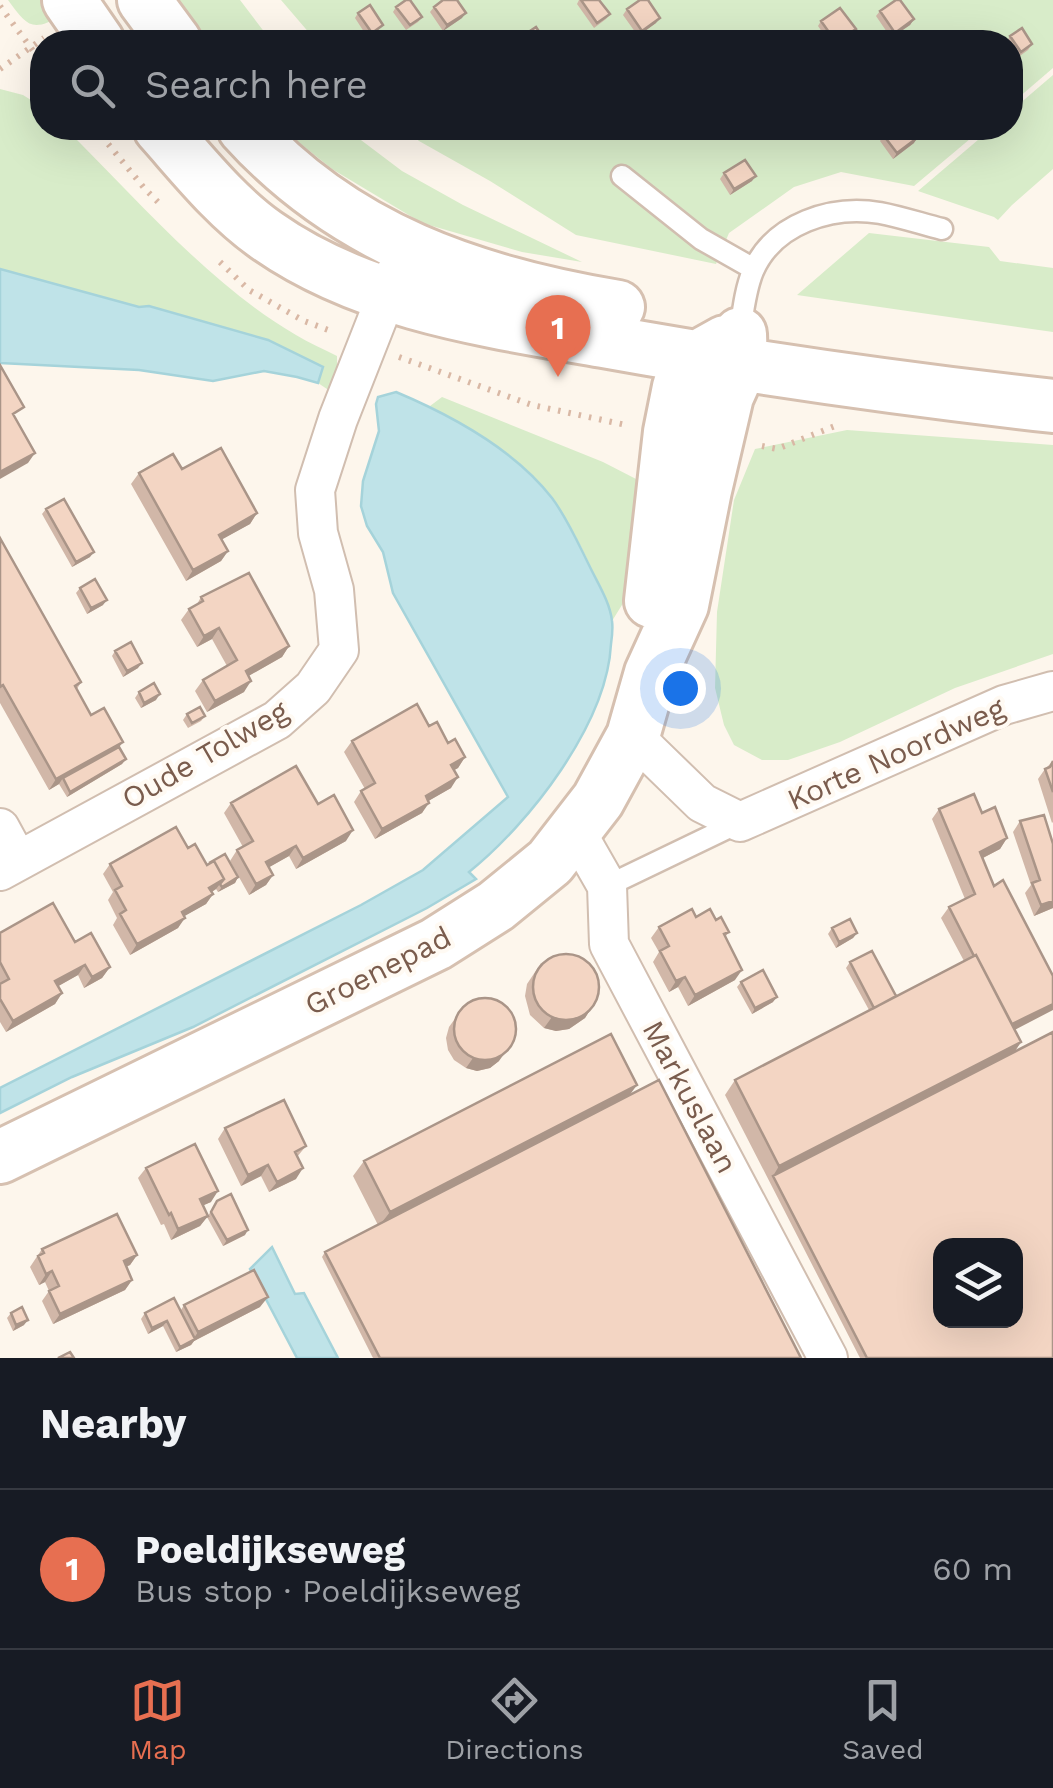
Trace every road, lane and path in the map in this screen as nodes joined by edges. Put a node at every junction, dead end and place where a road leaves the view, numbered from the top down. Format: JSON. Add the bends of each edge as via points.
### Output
{"nodes":[{"id":1,"x":69,"y":0,"type":"edge"},
{"id":2,"x":144,"y":0,"type":"edge"},
{"id":3,"x":0,"y":6,"type":"edge"},
{"id":4,"x":90,"y":30,"type":"edge"},
{"id":5,"x":166,"y":30,"type":"edge"},
{"id":6,"x":30,"y":47,"type":"edge"},
{"id":7,"x":30,"y":49,"type":"edge"},
{"id":8,"x":0,"y":69,"type":"edge"},
{"id":9,"x":171,"y":140,"type":"edge"},
{"id":10,"x":256,"y":140,"type":"edge"},
{"id":11,"x":622,"y":176,"type":"dead end"},
{"id":12,"x":942,"y":230,"type":"dead end"},
{"id":13,"x":754,"y":269,"type":"junction"},
{"id":14,"x":397,"y":270,"type":"junction"},
{"id":15,"x":726,"y":352,"type":"junction"},
{"id":16,"x":1053,"y":380,"type":"edge"},
{"id":17,"x":1053,"y":406,"type":"edge"},
{"id":18,"x":1053,"y":691,"type":"edge"},
{"id":19,"x":633,"y":736,"type":"junction"},
{"id":20,"x":740,"y":822,"type":"junction"},
{"id":21,"x":0,"y":828,"type":"edge"},
{"id":22,"x":574,"y":830,"type":"junction"},
{"id":23,"x":9,"y":866,"type":"edge"},
{"id":24,"x":607,"y":886,"type":"junction"},
{"id":25,"x":0,"y":1157,"type":"edge"},
{"id":26,"x":828,"y":1358,"type":"edge"}],
"edges":[{"from":1,"to":4,"type":"street"},
{"from":2,"to":5,"type":"street"},
{"from":3,"to":6,"type":"path"},
{"from":7,"to":8,"type":"path"},
{"from":9,"to":14,"type":"street","via":[[266,235],[324,268]]},
{"from":10,"to":14,"type":"street","via":[[352,220]]},
{"from":11,"to":13,"type":"lane","via":[[701,239]]},
{"from":12,"to":13,"type":"lane","via":[[878,213],[821,216],[782,235]]},
{"from":13,"to":15,"type":"lane"},
{"from":14,"to":15,"type":"street","via":[[649,312]]},
{"from":14,"to":23,"type":"street","name":"Oude Tolweg","via":[[316,490],[338,650],[313,688],[277,720]]},
{"from":15,"to":16,"type":"street"},
{"from":15,"to":17,"type":"street","via":[[897,388]]},
{"from":15,"to":19,"type":"street","name":"Groenepad","via":[[679,387],[651,598],[651,673]]},
{"from":18,"to":20,"type":"street","name":"Korte Noordweg","via":[[1004,705]]},
{"from":19,"to":20,"type":"street","via":[[702,802]]},
{"from":19,"to":22,"type":"street","name":"Groenepad"},
{"from":20,"to":24,"type":"lane","name":"Korte Noordweg"},
{"from":21,"to":23,"type":"street"},
{"from":22,"to":24,"type":"street","name":"Markuslaan"},
{"from":22,"to":25,"type":"street","name":"Groenepad","via":[[550,862],[436,944]]},
{"from":24,"to":26,"type":"street","name":"Markuslaan","via":[[609,944]]}]}
